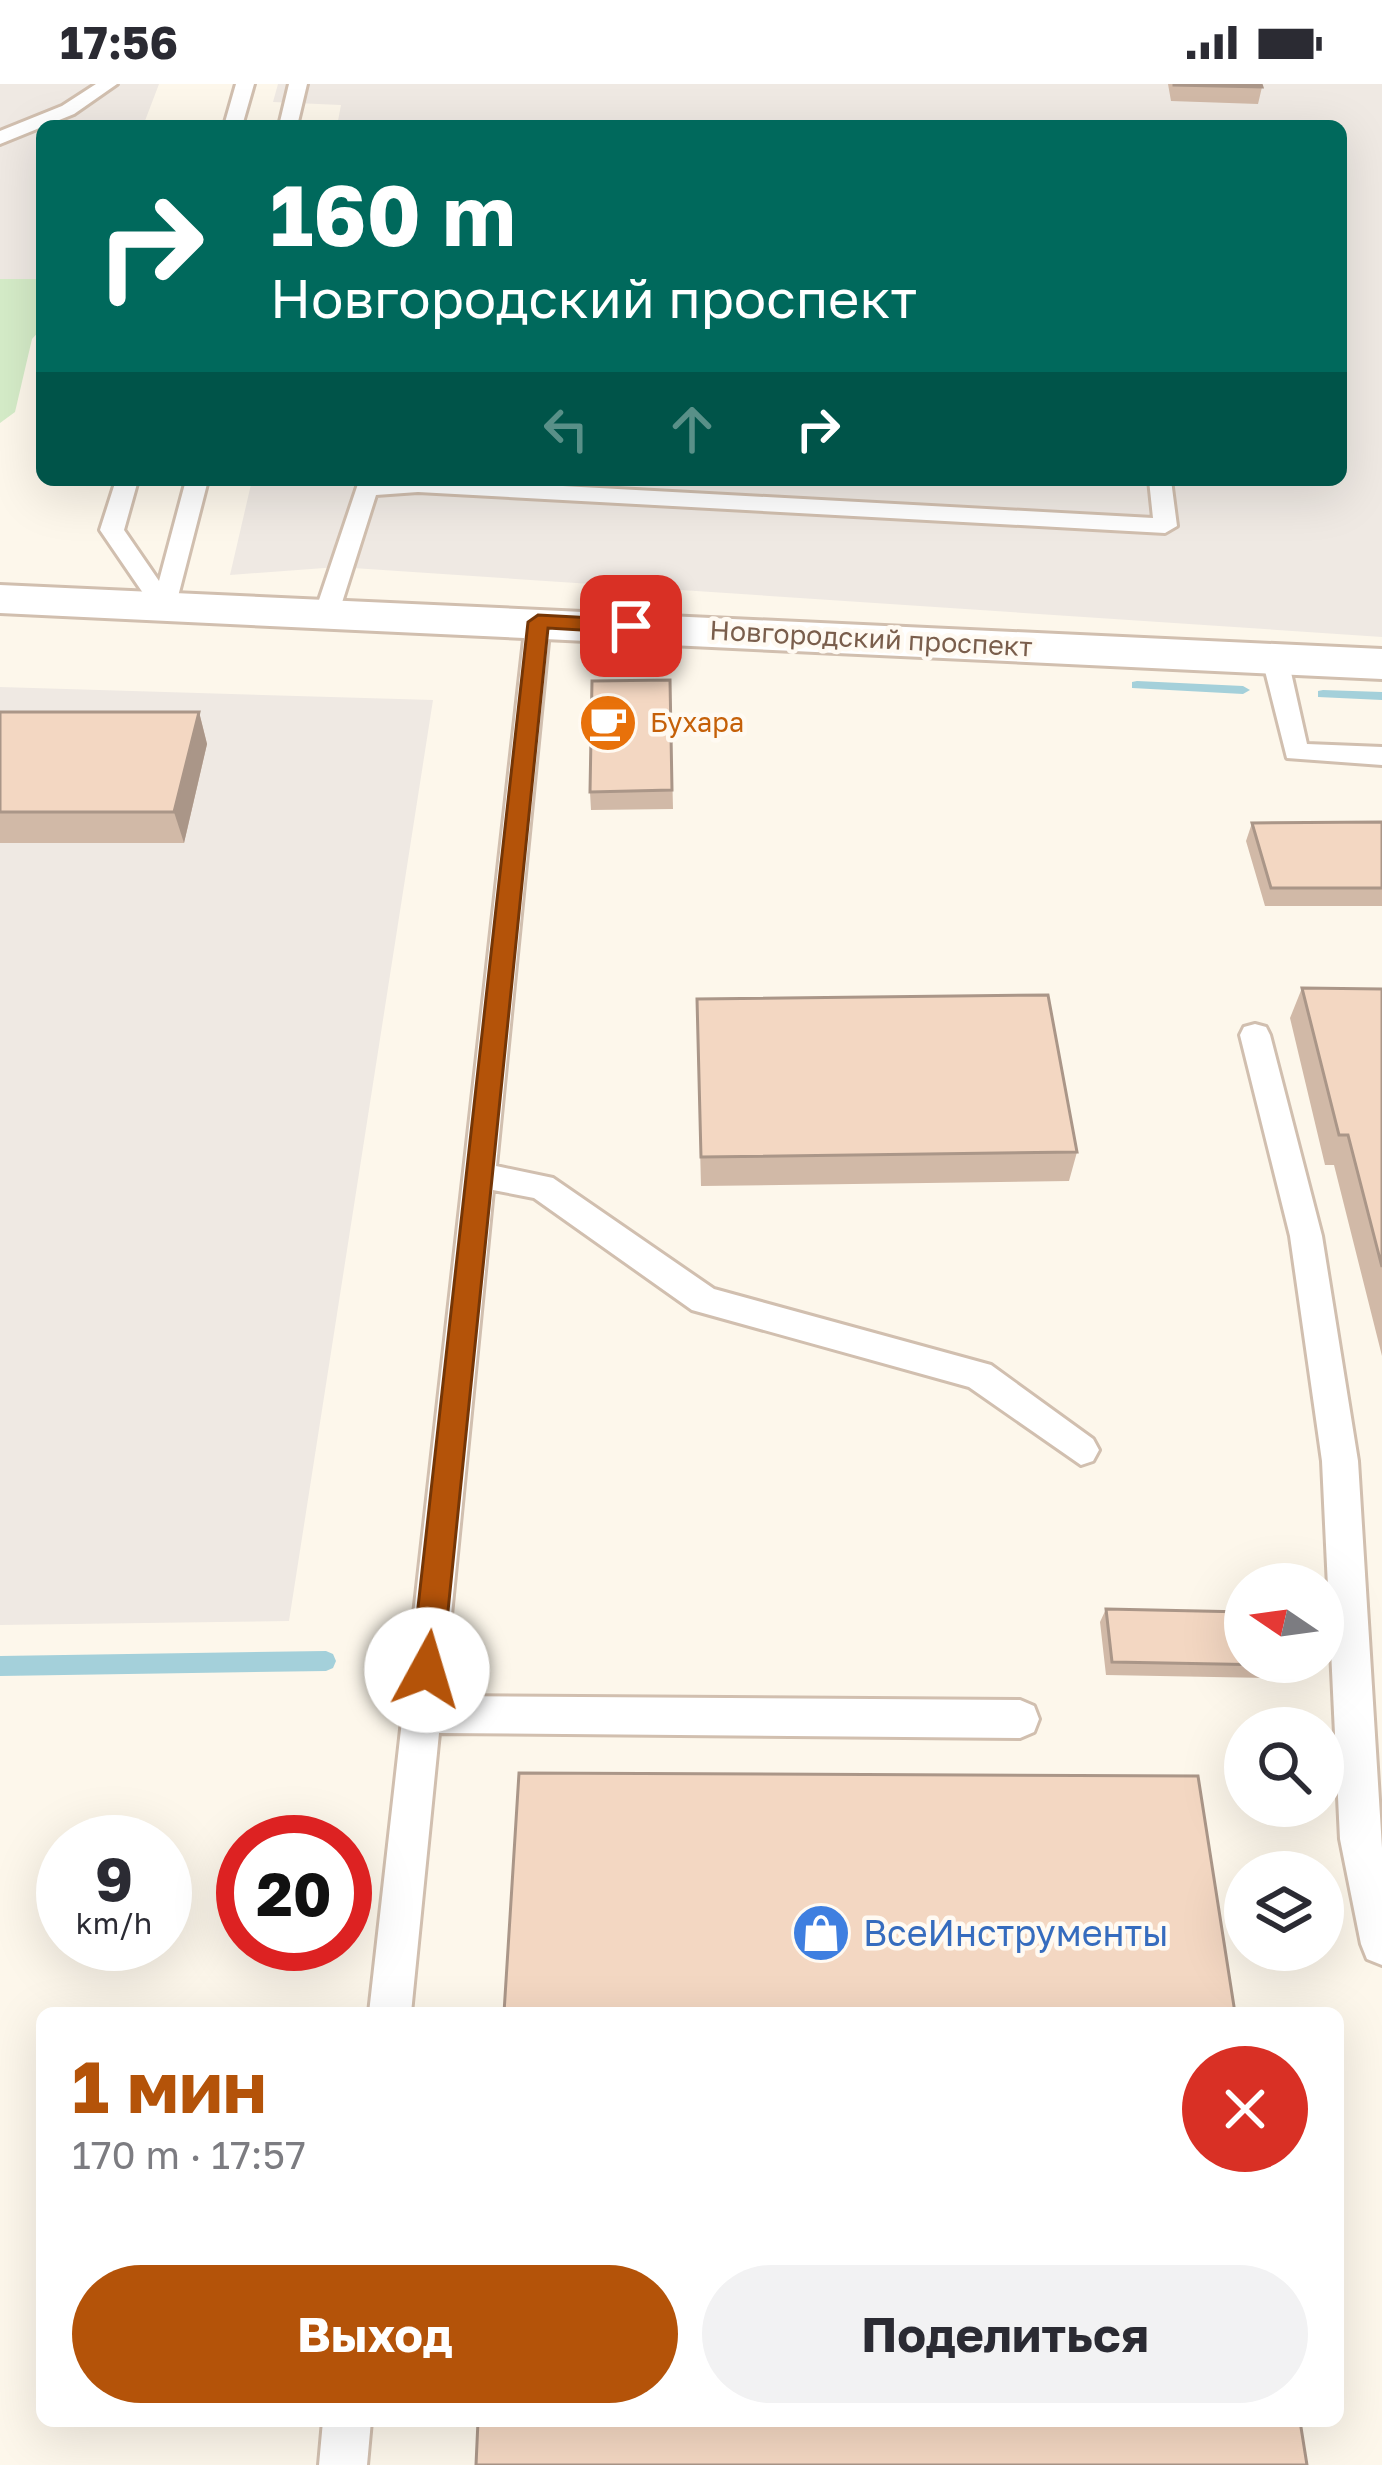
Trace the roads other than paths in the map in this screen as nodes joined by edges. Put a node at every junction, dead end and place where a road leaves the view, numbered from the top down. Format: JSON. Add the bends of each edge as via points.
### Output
{"nodes":[{"id":1,"x":108,"y":84,"type":"edge"},
{"id":2,"x":245,"y":84,"type":"edge"},
{"id":3,"x":298,"y":84,"type":"edge"},
{"id":4,"x":44,"y":120,"type":"edge"},
{"id":5,"x":235,"y":120,"type":"edge"},
{"id":6,"x":289,"y":120,"type":"edge"},
{"id":7,"x":36,"y":123,"type":"edge"},
{"id":8,"x":0,"y":138,"type":"edge"},
{"id":9,"x":126,"y":486,"type":"edge"},
{"id":10,"x":195,"y":486,"type":"edge"},
{"id":11,"x":392,"y":486,"type":"edge"},
{"id":12,"x":470,"y":486,"type":"edge"},
{"id":13,"x":1161,"y":486,"type":"edge"},
{"id":14,"x":0,"y":599,"type":"edge"},
{"id":15,"x":165,"y":607,"type":"junction"},
{"id":16,"x":327,"y":612,"type":"junction"},
{"id":17,"x":538,"y":622,"type":"junction"},
{"id":18,"x":1276,"y":659,"type":"junction"},
{"id":19,"x":1382,"y":664,"type":"edge"},
{"id":20,"x":1382,"y":756,"type":"edge"},
{"id":21,"x":1255,"y":1035,"type":"dead end"},
{"id":22,"x":478,"y":1175,"type":"junction"},
{"id":23,"x":1081,"y":1450,"type":"dead end"},
{"id":24,"x":422,"y":1714,"type":"junction"},
{"id":25,"x":1020,"y":1719,"type":"dead end"},
{"id":26,"x":1382,"y":1944,"type":"edge"},
{"id":27,"x":391,"y":2007,"type":"edge"},
{"id":28,"x":346,"y":2427,"type":"edge"},
{"id":29,"x":343,"y":2465,"type":"edge"}],
"edges":[{"from":1,"to":4,"type":"lane"},
{"from":2,"to":5,"type":"lane"},
{"from":3,"to":6,"type":"lane"},
{"from":7,"to":8,"type":"lane"},
{"from":9,"to":15,"type":"lane","via":[[112,530]]},
{"from":10,"to":15,"type":"lane"},
{"from":11,"to":16,"type":"lane","via":[[366,489]]},
{"from":12,"to":13,"type":"lane","via":[[1165,526]]},
{"from":14,"to":15,"type":"street","name":"Новгородский проспект"},
{"from":15,"to":16,"type":"street","name":"Новгородский проспект"},
{"from":16,"to":17,"type":"street","name":"Новгородский проспект"},
{"from":17,"to":18,"type":"street","name":"Новгородский проспект"},
{"from":17,"to":22,"type":"lane"},
{"from":18,"to":19,"type":"street","name":"Новгородский проспект"},
{"from":18,"to":20,"type":"lane","via":[[1295,752]]},
{"from":21,"to":26,"type":"lane","via":[[1306,1236],[1340,1461],[1360,1839]]},
{"from":22,"to":23,"type":"lane","via":[[542,1187],[704,1300],[979,1376]]},
{"from":22,"to":24,"type":"lane"},
{"from":24,"to":25,"type":"lane"},
{"from":24,"to":27,"type":"lane"},
{"from":28,"to":29,"type":"lane"}]}
